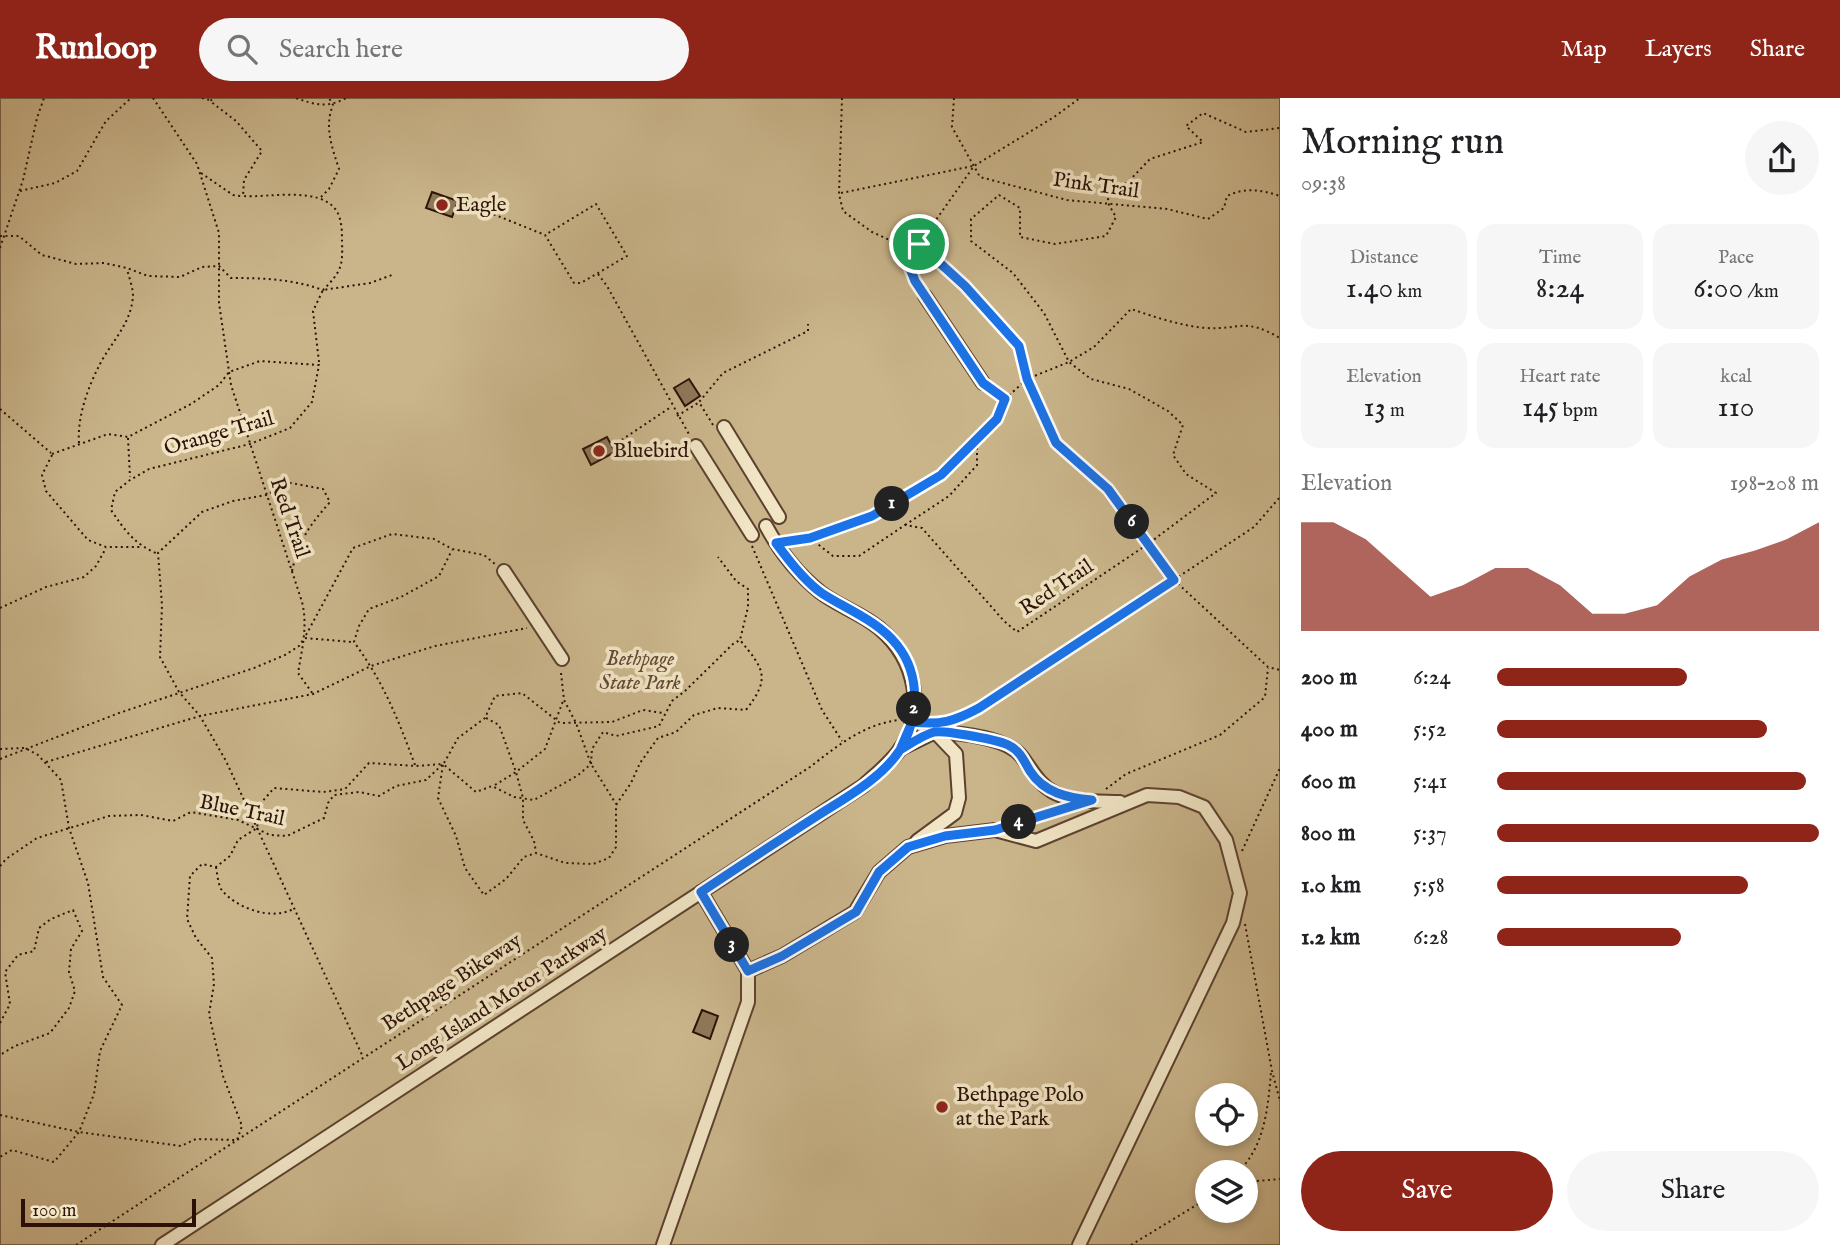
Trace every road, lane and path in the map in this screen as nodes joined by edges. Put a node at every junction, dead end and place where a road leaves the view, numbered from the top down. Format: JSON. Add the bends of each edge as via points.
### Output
{"nodes":[{"id":1,"x":44,"y":98,"type":"edge"},
{"id":2,"x":131,"y":98,"type":"edge"},
{"id":3,"x":153,"y":98,"type":"edge"},
{"id":4,"x":202,"y":98,"type":"edge"},
{"id":5,"x":214,"y":98,"type":"edge"},
{"id":6,"x":296,"y":98,"type":"edge"},
{"id":7,"x":329,"y":98,"type":"edge"},
{"id":8,"x":346,"y":98,"type":"edge"},
{"id":9,"x":842,"y":98,"type":"edge"},
{"id":10,"x":954,"y":98,"type":"edge"},
{"id":11,"x":1080,"y":98,"type":"edge"},
{"id":12,"x":211,"y":101,"type":"junction"},
{"id":13,"x":333,"y":105,"type":"junction"},
{"id":14,"x":1280,"y":128,"type":"edge"},
{"id":15,"x":974,"y":166,"type":"junction"},
{"id":16,"x":200,"y":173,"type":"junction"},
{"id":17,"x":19,"y":192,"type":"junction"},
{"id":18,"x":839,"y":194,"type":"junction"},
{"id":19,"x":243,"y":196,"type":"junction"},
{"id":20,"x":1280,"y":196,"type":"edge"},
{"id":21,"x":320,"y":198,"type":"junction"},
{"id":22,"x":463,"y":202,"type":"dead end"},
{"id":23,"x":1109,"y":205,"type":"junction"},
{"id":24,"x":545,"y":235,"type":"junction"},
{"id":25,"x":2,"y":237,"type":"edge"},
{"id":26,"x":919,"y":244,"type":"junction"},
{"id":27,"x":0,"y":248,"type":"edge"},
{"id":28,"x":906,"y":258,"type":"junction"},
{"id":29,"x":219,"y":266,"type":"junction"},
{"id":30,"x":127,"y":268,"type":"junction"},
{"id":31,"x":598,"y":274,"type":"junction"},
{"id":32,"x":392,"y":275,"type":"dead end"},
{"id":33,"x":323,"y":290,"type":"junction"},
{"id":34,"x":925,"y":296,"type":"joint"},
{"id":35,"x":808,"y":324,"type":"dead end"},
{"id":36,"x":1280,"y":338,"type":"edge"},
{"id":37,"x":1069,"y":362,"type":"junction"},
{"id":38,"x":319,"y":365,"type":"junction"},
{"id":39,"x":229,"y":372,"type":"junction"},
{"id":40,"x":1027,"y":379,"type":"junction"},
{"id":41,"x":983,"y":383,"type":"joint"},
{"id":42,"x":1005,"y":399,"type":"junction"},
{"id":43,"x":699,"y":402,"type":"junction"},
{"id":44,"x":672,"y":407,"type":"junction"},
{"id":45,"x":0,"y":409,"type":"edge"},
{"id":46,"x":677,"y":416,"type":"junction"},
{"id":47,"x":721,"y":430,"type":"joint"},
{"id":48,"x":128,"y":436,"type":"junction"},
{"id":49,"x":977,"y":438,"type":"junction"},
{"id":50,"x":617,"y":443,"type":"dead end"},
{"id":51,"x":80,"y":444,"type":"junction"},
{"id":52,"x":250,"y":444,"type":"junction"},
{"id":53,"x":696,"y":446,"type":"joint"},
{"id":54,"x":52,"y":454,"type":"junction"},
{"id":55,"x":130,"y":480,"type":"junction"},
{"id":56,"x":266,"y":495,"type":"junction"},
{"id":57,"x":1280,"y":497,"type":"edge"},
{"id":58,"x":779,"y":517,"type":"dead end"},
{"id":59,"x":905,"y":525,"type":"junction"},
{"id":60,"x":766,"y":526,"type":"dead end"},
{"id":61,"x":750,"y":536,"type":"joint"},
{"id":62,"x":810,"y":538,"type":"junction"},
{"id":63,"x":776,"y":543,"type":"junction"},
{"id":64,"x":1149,"y":544,"type":"junction"},
{"id":65,"x":106,"y":547,"type":"junction"},
{"id":66,"x":143,"y":547,"type":"junction"},
{"id":67,"x":452,"y":548,"type":"junction"},
{"id":68,"x":158,"y":553,"type":"junction"},
{"id":69,"x":718,"y":557,"type":"dead end"},
{"id":70,"x":292,"y":571,"type":"junction"},
{"id":71,"x":504,"y":571,"type":"joint"},
{"id":72,"x":1174,"y":580,"type":"junction"},
{"id":73,"x":0,"y":608,"type":"edge"},
{"id":74,"x":540,"y":625,"type":"junction"},
{"id":75,"x":304,"y":638,"type":"junction"},
{"id":76,"x":740,"y":640,"type":"junction"},
{"id":77,"x":354,"y":642,"type":"junction"},
{"id":78,"x":561,"y":662,"type":"joint"},
{"id":79,"x":371,"y":666,"type":"junction"},
{"id":80,"x":1268,"y":667,"type":"junction"},
{"id":81,"x":1280,"y":670,"type":"edge"},
{"id":82,"x":179,"y":692,"type":"junction"},
{"id":83,"x":313,"y":694,"type":"junction"},
{"id":84,"x":564,"y":700,"type":"junction"},
{"id":85,"x":664,"y":714,"type":"junction"},
{"id":86,"x":200,"y":716,"type":"junction"},
{"id":87,"x":485,"y":718,"type":"junction"},
{"id":88,"x":555,"y":720,"type":"junction"},
{"id":89,"x":912,"y":722,"type":"junction"},
{"id":90,"x":947,"y":722,"type":"dead end"},
{"id":91,"x":576,"y":723,"type":"junction"},
{"id":92,"x":935,"y":732,"type":"junction"},
{"id":93,"x":843,"y":742,"type":"junction"},
{"id":94,"x":25,"y":748,"type":"junction"},
{"id":95,"x":0,"y":749,"type":"edge"},
{"id":96,"x":900,"y":750,"type":"junction"},
{"id":97,"x":0,"y":759,"type":"edge"},
{"id":98,"x":45,"y":762,"type":"junction"},
{"id":99,"x":443,"y":764,"type":"junction"},
{"id":100,"x":590,"y":764,"type":"junction"},
{"id":101,"x":416,"y":766,"type":"junction"},
{"id":102,"x":1280,"y":768,"type":"edge"},
{"id":103,"x":516,"y":772,"type":"junction"},
{"id":104,"x":492,"y":786,"type":"junction"},
{"id":105,"x":523,"y":798,"type":"junction"},
{"id":106,"x":1092,"y":800,"type":"junction"},
{"id":107,"x":1125,"y":803,"type":"junction"},
{"id":108,"x":617,"y":805,"type":"junction"},
{"id":109,"x":1068,"y":808,"type":"dead end"},
{"id":110,"x":1019,"y":822,"type":"dead end"},
{"id":111,"x":69,"y":828,"type":"junction"},
{"id":112,"x":257,"y":828,"type":"junction"},
{"id":113,"x":908,"y":847,"type":"junction"},
{"id":114,"x":536,"y":853,"type":"junction"},
{"id":115,"x":0,"y":866,"type":"edge"},
{"id":116,"x":216,"y":867,"type":"junction"},
{"id":117,"x":1234,"y":871,"type":"junction"},
{"id":118,"x":701,"y":892,"type":"junction"},
{"id":119,"x":294,"y":908,"type":"junction"},
{"id":120,"x":1245,"y":920,"type":"dead end"},
{"id":121,"x":748,"y":971,"type":"junction"},
{"id":122,"x":0,"y":1023,"type":"edge"},
{"id":123,"x":0,"y":1055,"type":"edge"},
{"id":124,"x":363,"y":1058,"type":"junction"},
{"id":125,"x":1272,"y":1071,"type":"junction"},
{"id":126,"x":1280,"y":1101,"type":"edge"},
{"id":127,"x":0,"y":1115,"type":"edge"},
{"id":128,"x":79,"y":1132,"type":"junction"},
{"id":129,"x":237,"y":1140,"type":"junction"},
{"id":130,"x":0,"y":1157,"type":"edge"},
{"id":131,"x":1246,"y":1160,"type":"edge"},
{"id":132,"x":1280,"y":1179,"type":"edge"},
{"id":133,"x":1258,"y":1181,"type":"edge"},
{"id":134,"x":1195,"y":1206,"type":"edge"},
{"id":135,"x":76,"y":1245,"type":"edge"},
{"id":136,"x":162,"y":1245,"type":"edge"},
{"id":137,"x":663,"y":1245,"type":"edge"},
{"id":138,"x":1079,"y":1245,"type":"edge"},
{"id":139,"x":1131,"y":1245,"type":"edge"}],
"edges":[{"from":1,"to":17,"type":"path"},
{"from":2,"to":17,"type":"path","via":[[106,121],[77,171],[55,183]]},
{"from":3,"to":16,"type":"path","name":"Red Trail"},
{"from":4,"to":12,"type":"path"},
{"from":5,"to":12,"type":"path"},
{"from":6,"to":13,"type":"path"},
{"from":7,"to":13,"type":"path"},
{"from":8,"to":13,"type":"path"},
{"from":9,"to":18,"type":"path"},
{"from":10,"to":15,"type":"path","via":[[952,127]]},
{"from":11,"to":15,"type":"path"},
{"from":12,"to":19,"type":"path","via":[[262,151],[244,180]]},
{"from":13,"to":21,"type":"path","via":[[329,138],[339,169]]},
{"from":14,"to":23,"type":"path","via":[[1247,132],[1203,113],[1186,126],[1202,142],[1150,159],[1128,182],[1107,192]]},
{"from":15,"to":18,"type":"path"},
{"from":15,"to":23,"type":"path","name":"Pink Trail","via":[[980,177],[1067,200]]},
{"from":15,"to":26,"type":"path"},
{"from":16,"to":19,"type":"path","via":[[233,195]]},
{"from":16,"to":29,"type":"path","name":"Red Trail","via":[[219,233]]},
{"from":17,"to":25,"type":"path"},
{"from":18,"to":28,"type":"path","via":[[848,216],[894,242]]},
{"from":19,"to":21,"type":"path"},
{"from":20,"to":23,"type":"path","name":"Pink Trail","via":[[1259,190],[1237,191],[1208,219],[1167,209]]},
{"from":21,"to":33,"type":"path","via":[[336,210],[342,225],[342,267]]},
{"from":22,"to":24,"type":"path"},
{"from":23,"to":37,"type":"path","via":[[1116,217],[1106,236],[1055,244],[1020,237],[1020,208],[999,195],[971,219],[971,241],[1013,273],[1044,313]]},
{"from":24,"to":31,"type":"path","via":[[574,283]]},
{"from":24,"to":31,"type":"path","via":[[596,204],[627,256]]},
{"from":25,"to":27,"type":"path"},
{"from":25,"to":30,"type":"path","via":[[19,236],[42,255],[76,264]]},
{"from":26,"to":28,"type":"path"},
{"from":26,"to":40,"type":"path","via":[[1019,346]]},
{"from":28,"to":34,"type":"path"},
{"from":29,"to":30,"type":"path","via":[[202,267],[180,277],[148,276]]},
{"from":29,"to":33,"type":"path","via":[[231,278],[276,278]]},
{"from":29,"to":39,"type":"path","name":"Red Trail"},
{"from":30,"to":51,"type":"path","via":[[133,295],[130,307],[82,411]]},
{"from":31,"to":44,"type":"path"},
{"from":32,"to":33,"type":"path"},
{"from":33,"to":38,"type":"path","via":[[313,311]]},
{"from":34,"to":41,"type":"street"},
{"from":35,"to":43,"type":"path","via":[[808,331],[723,373]]},
{"from":36,"to":37,"type":"path","via":[[1247,324],[1206,328],[1131,309],[1094,347]]},
{"from":37,"to":40,"type":"path"},
{"from":37,"to":64,"type":"path","via":[[1091,379],[1129,389],[1168,411],[1183,425],[1173,455],[1186,474],[1216,493]]},
{"from":38,"to":39,"type":"path","name":"Orange Trail","via":[[260,361]]},
{"from":38,"to":52,"type":"path","name":"Orange Trail","via":[[312,402],[290,428]]},
{"from":39,"to":48,"type":"path","name":"Orange Trail","via":[[219,385],[191,404]]},
{"from":39,"to":52,"type":"path","name":"Red Trail"},
{"from":40,"to":42,"type":"path"},
{"from":40,"to":64,"type":"path","via":[[1056,443],[1108,489]]},
{"from":41,"to":42,"type":"path"},
{"from":42,"to":49,"type":"path","via":[[997,419]]},
{"from":43,"to":46,"type":"path"},
{"from":43,"to":47,"type":"path"},
{"from":44,"to":46,"type":"path"},
{"from":44,"to":50,"type":"path"},
{"from":45,"to":54,"type":"path"},
{"from":46,"to":53,"type":"path"},
{"from":47,"to":58,"type":"street"},
{"from":48,"to":51,"type":"path","name":"Orange Trail","via":[[108,434]]},
{"from":48,"to":55,"type":"path"},
{"from":49,"to":59,"type":"path","via":[[977,465],[949,496]]},
{"from":49,"to":62,"type":"path","via":[[941,475],[872,516]]},
{"from":51,"to":54,"type":"path","name":"Orange Trail"},
{"from":52,"to":55,"type":"path","name":"Orange Trail","via":[[149,469]]},
{"from":52,"to":56,"type":"path","name":"Red Trail"},
{"from":53,"to":61,"type":"street"},
{"from":54,"to":65,"type":"path","via":[[42,475],[46,491],[88,540]]},
{"from":55,"to":66,"type":"path","via":[[115,492],[110,510],[128,536]]},
{"from":56,"to":68,"type":"path","via":[[202,512]]},
{"from":56,"to":70,"type":"path","name":"Red Trail"},
{"from":56,"to":70,"type":"path","via":[[292,483],[323,489],[330,502],[307,528]]},
{"from":57,"to":72,"type":"path","via":[[1254,527]]},
{"from":59,"to":62,"type":"path","via":[[859,555],[833,556]]},
{"from":59,"to":64,"type":"path","name":"Red Trail","via":[[922,528],[1017,632]]},
{"from":60,"to":63,"type":"street"},
{"from":61,"to":93,"type":"path","via":[[822,710]]},
{"from":62,"to":63,"type":"path"},
{"from":63,"to":89,"type":"street","via":[[821,593],[878,627],[897,646],[911,670],[915,695]]},
{"from":64,"to":72,"type":"path"},
{"from":65,"to":66,"type":"path"},
{"from":65,"to":73,"type":"path","via":[[84,577],[46,587]]},
{"from":66,"to":68,"type":"path"},
{"from":67,"to":71,"type":"path","via":[[484,555]]},
{"from":67,"to":75,"type":"path","via":[[434,539],[392,534],[353,548]]},
{"from":67,"to":77,"type":"path","via":[[439,576],[369,609]]},
{"from":68,"to":82,"type":"path","via":[[160,657]]},
{"from":69,"to":76,"type":"path","via":[[748,589]]},
{"from":70,"to":75,"type":"path","name":"Red Trail","via":[[306,616]]},
{"from":71,"to":74,"type":"street"},
{"from":72,"to":80,"type":"path"},
{"from":72,"to":90,"type":"path","via":[[979,708]]},
{"from":74,"to":78,"type":"street"},
{"from":74,"to":79,"type":"path","via":[[435,646]]},
{"from":75,"to":77,"type":"path"},
{"from":75,"to":82,"type":"path","via":[[285,655]]},
{"from":75,"to":83,"type":"path","via":[[298,673]]},
{"from":76,"to":85,"type":"path","via":[[671,701]]},
{"from":76,"to":108,"type":"path","via":[[760,664],[763,676],[755,698],[746,710],[718,708],[695,715],[676,732],[658,738]]},
{"from":77,"to":79,"type":"path"},
{"from":78,"to":84,"type":"path"},
{"from":79,"to":83,"type":"path"},
{"from":79,"to":101,"type":"path","via":[[394,707]]},
{"from":80,"to":81,"type":"path"},
{"from":80,"to":106,"type":"path","via":[[1265,697],[1220,736],[1126,774]]},
{"from":82,"to":86,"type":"path"},
{"from":82,"to":94,"type":"path"},
{"from":83,"to":86,"type":"path"},
{"from":84,"to":88,"type":"path"},
{"from":84,"to":91,"type":"path"},
{"from":85,"to":91,"type":"path","via":[[643,710],[612,722]]},
{"from":85,"to":100,"type":"path","via":[[659,726],[615,736],[603,732]]},
{"from":86,"to":98,"type":"path"},
{"from":86,"to":112,"type":"path"},
{"from":87,"to":88,"type":"path","via":[[495,696],[522,693]]},
{"from":87,"to":99,"type":"path","via":[[458,738]]},
{"from":87,"to":103,"type":"path","via":[[499,725]]},
{"from":88,"to":91,"type":"path"},
{"from":88,"to":103,"type":"path","via":[[545,749]]},
{"from":89,"to":93,"type":"path","name":"Bethpage Bikeway","via":[[873,725]]},
{"from":89,"to":96,"type":"street"},
{"from":91,"to":100,"type":"path"},
{"from":92,"to":96,"type":"street"},
{"from":92,"to":106,"type":"street","via":[[1008,744],[1032,775],[1054,793]]},
{"from":92,"to":113,"type":"street","via":[[956,754],[956,813]]},
{"from":93,"to":124,"type":"path","name":"Bethpage Bikeway"},
{"from":94,"to":95,"type":"path"},
{"from":94,"to":97,"type":"path"},
{"from":94,"to":98,"type":"path"},
{"from":96,"to":118,"type":"street","name":"Long Island Motor Parkway","via":[[863,786]]},
{"from":98,"to":111,"type":"path","via":[[61,780]]},
{"from":99,"to":101,"type":"path"},
{"from":99,"to":104,"type":"path","via":[[476,792]]},
{"from":99,"to":112,"type":"path","name":"Blue Trail","via":[[426,780],[396,786],[379,796],[359,792],[334,795],[324,818],[288,836],[270,835]]},
{"from":99,"to":114,"type":"path","via":[[438,798],[465,868],[484,895],[506,879],[524,857]]},
{"from":100,"to":105,"type":"path","via":[[534,800]]},
{"from":100,"to":108,"type":"path"},
{"from":101,"to":112,"type":"path","via":[[369,763],[345,789],[274,788],[261,803]]},
{"from":102,"to":117,"type":"path"},
{"from":103,"to":104,"type":"path"},
{"from":103,"to":105,"type":"path"},
{"from":104,"to":105,"type":"path"},
{"from":105,"to":114,"type":"path","via":[[523,820]]},
{"from":106,"to":107,"type":"street"},
{"from":107,"to":113,"type":"street","via":[[1036,841],[995,830],[945,836]]},
{"from":107,"to":117,"type":"street","via":[[1147,795],[1179,797],[1204,807],[1226,840]]},
{"from":108,"to":114,"type":"path","via":[[617,848],[609,858],[593,864],[565,863]]},
{"from":109,"to":110,"type":"path"},
{"from":111,"to":112,"type":"path","name":"Blue Trail","via":[[109,816],[173,821],[191,812]]},
{"from":111,"to":115,"type":"path","name":"Blue Trail","via":[[37,838]]},
{"from":111,"to":128,"type":"path","via":[[88,883],[103,977],[122,1005],[100,1051],[94,1094]]},
{"from":112,"to":116,"type":"path","via":[[238,840],[230,856]]},
{"from":112,"to":119,"type":"path"},
{"from":113,"to":121,"type":"street","via":[[879,872],[856,912]]},
{"from":116,"to":119,"type":"path","via":[[220,888],[236,901],[276,915]]},
{"from":116,"to":129,"type":"path","via":[[202,864],[190,876],[187,919],[212,958],[209,1014],[223,1076],[242,1126]]},
{"from":117,"to":138,"type":"street","via":[[1240,893],[1233,923]]},
{"from":118,"to":121,"type":"street"},
{"from":118,"to":136,"type":"street","name":"Long Island Motor Parkway"},
{"from":119,"to":124,"type":"path"},
{"from":120,"to":125,"type":"path"},
{"from":121,"to":137,"type":"street","via":[[748,1002]]},
{"from":122,"to":123,"type":"path","via":[[10,1004],[5,972],[18,955],[34,951],[39,929],[73,910],[82,931],[71,949],[69,972],[75,991],[69,1007],[50,1033]]},
{"from":124,"to":129,"type":"path","name":"Bethpage Bikeway"},
{"from":125,"to":126,"type":"path"},
{"from":125,"to":131,"type":"path","via":[[1268,1112]]},
{"from":127,"to":128,"type":"path"},
{"from":128,"to":129,"type":"path","via":[[181,1146],[196,1139]]},
{"from":128,"to":130,"type":"path","via":[[54,1162],[12,1150]]},
{"from":129,"to":135,"type":"path","name":"Bethpage Bikeway"},
{"from":132,"to":133,"type":"path"},
{"from":134,"to":139,"type":"path"}]}
